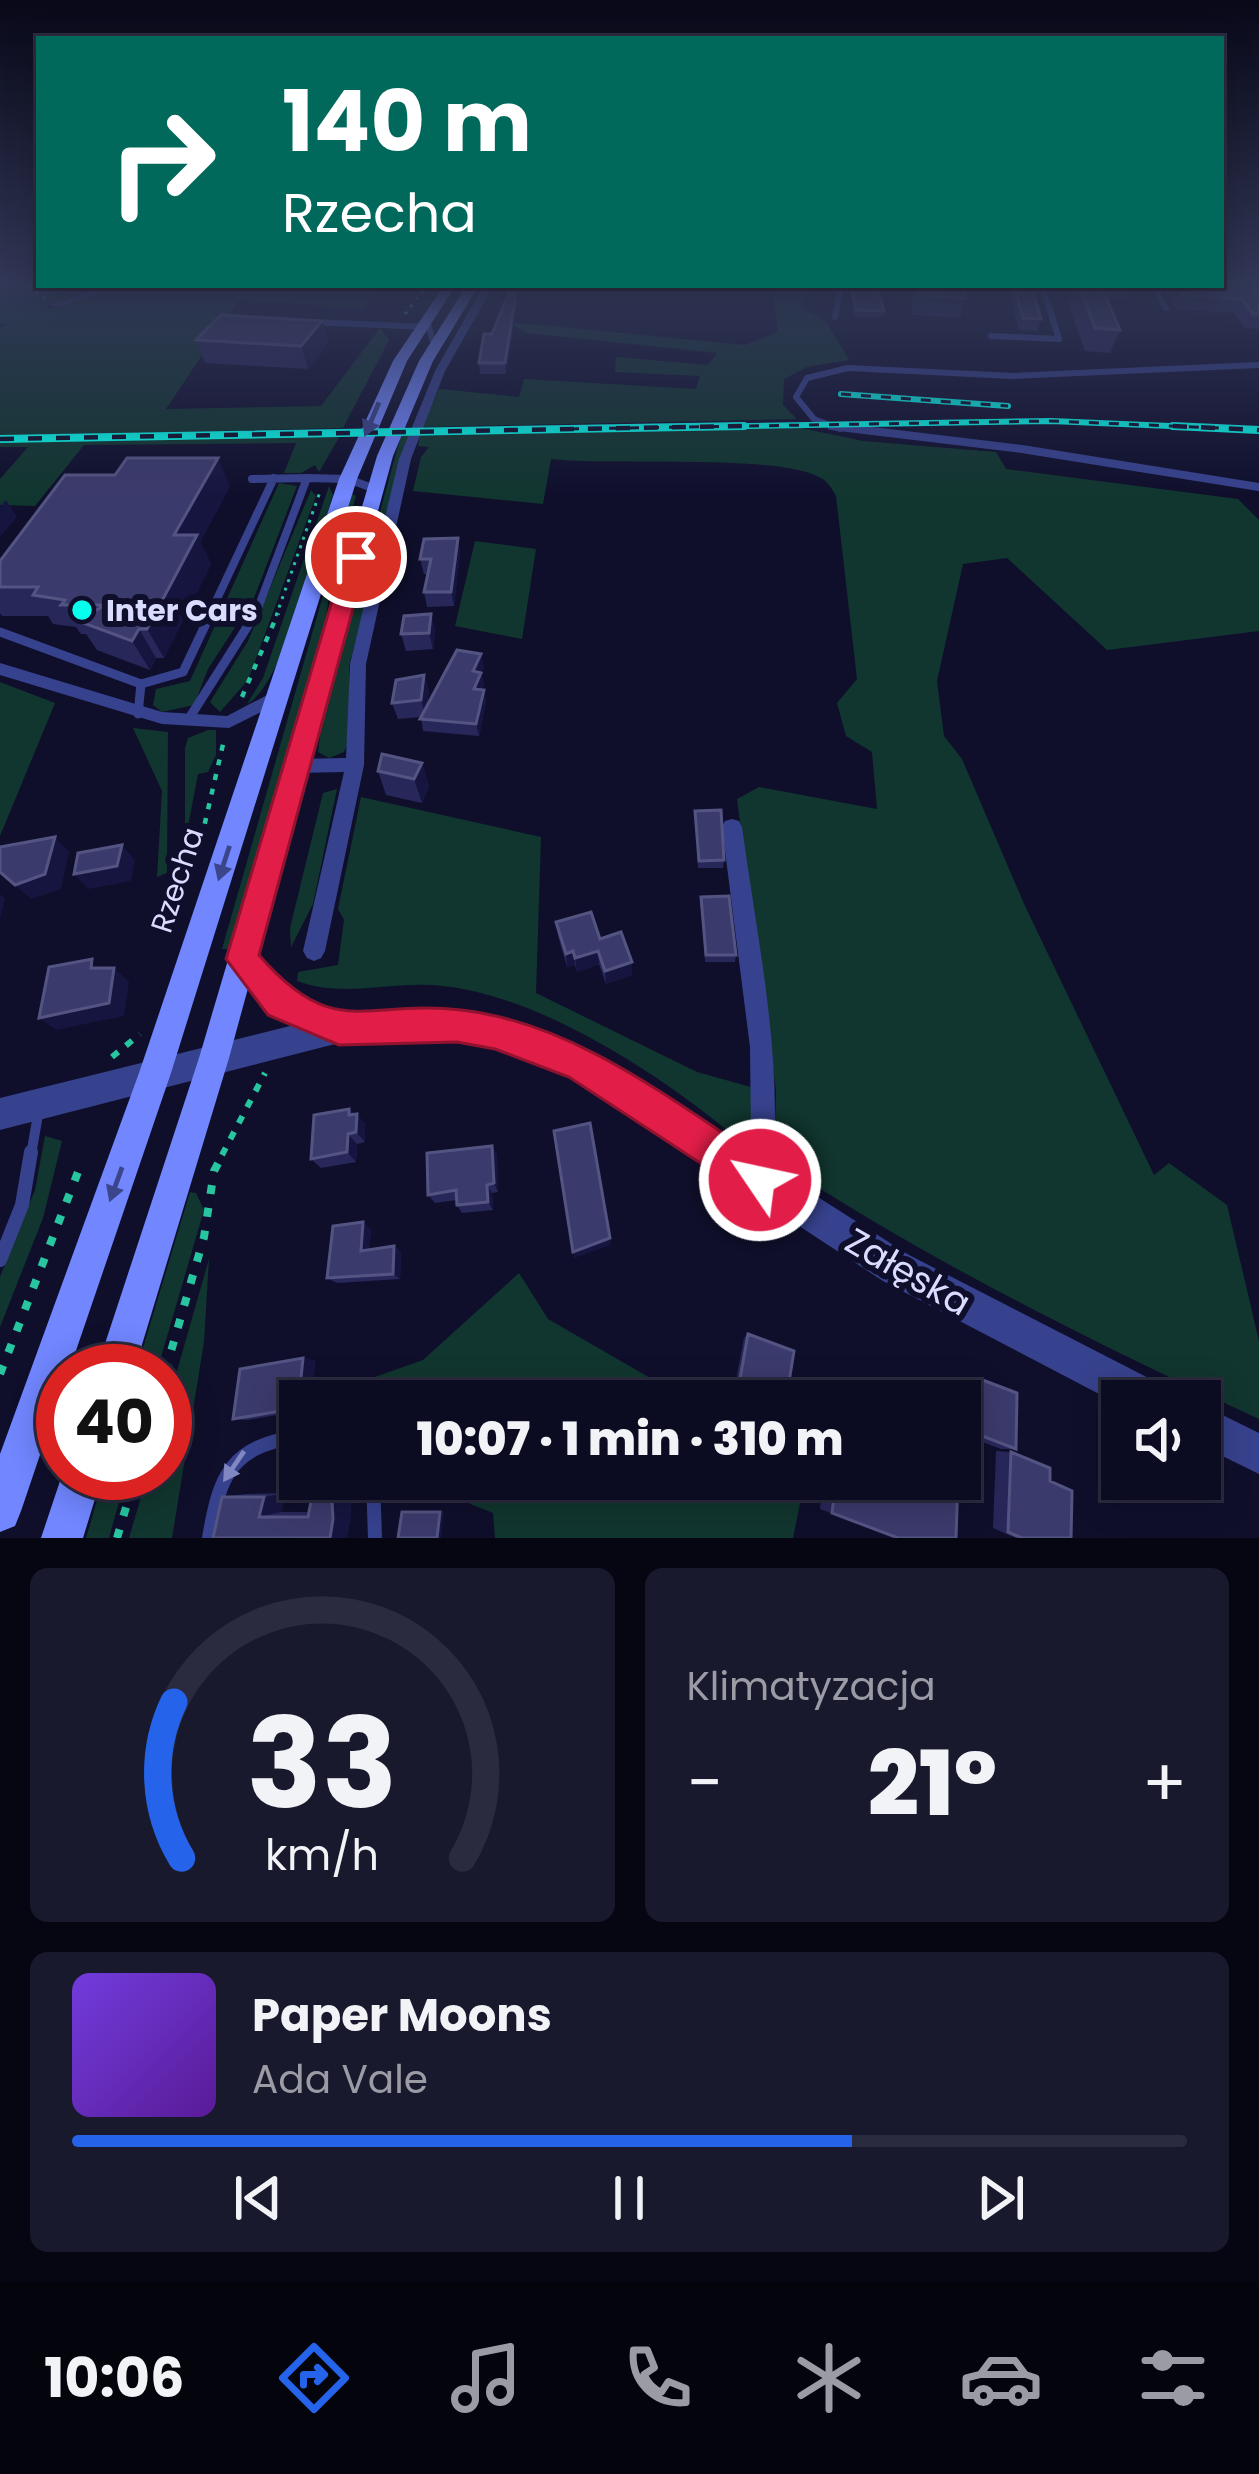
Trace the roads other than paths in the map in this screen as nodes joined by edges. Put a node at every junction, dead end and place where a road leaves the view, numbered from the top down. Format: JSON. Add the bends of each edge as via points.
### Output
{"nodes":[{"id":1,"x":406,"y":353,"type":"edge"},
{"id":2,"x":431,"y":353,"type":"edge"},
{"id":3,"x":450,"y":353,"type":"edge"},
{"id":4,"x":1259,"y":365,"type":"edge"},
{"id":5,"x":274,"y":478,"type":"junction"},
{"id":6,"x":307,"y":478,"type":"junction"},
{"id":7,"x":252,"y":479,"type":"dead end"},
{"id":8,"x":348,"y":479,"type":"junction"},
{"id":9,"x":1259,"y":487,"type":"edge"},
{"id":10,"x":375,"y":489,"type":"junction"},
{"id":11,"x":0,"y":632,"type":"edge"},
{"id":12,"x":0,"y":669,"type":"edge"},
{"id":13,"x":141,"y":684,"type":"junction"},
{"id":14,"x":277,"y":698,"type":"junction"},
{"id":15,"x":138,"y":715,"type":"junction"},
{"id":16,"x":188,"y":720,"type":"junction"},
{"id":17,"x":230,"y":722,"type":"junction"},
{"id":18,"x":260,"y":751,"type":"junction"},
{"id":19,"x":355,"y":765,"type":"junction"},
{"id":20,"x":297,"y":766,"type":"junction"},
{"id":21,"x":732,"y":827,"type":"dead end"},
{"id":22,"x":314,"y":951,"type":"dead end"},
{"id":23,"x":242,"y":959,"type":"junction"},
{"id":24,"x":339,"y":1028,"type":"junction"},
{"id":25,"x":214,"y":1058,"type":"junction"},
{"id":26,"x":155,"y":1073,"type":"junction"},
{"id":27,"x":39,"y":1104,"type":"junction"},
{"id":28,"x":0,"y":1114,"type":"edge"},
{"id":29,"x":760,"y":1180,"type":"junction"},
{"id":30,"x":0,"y":1260,"type":"edge"},
{"id":31,"x":124,"y":1344,"type":"edge"},
{"id":32,"x":1112,"y":1380,"type":"edge"},
{"id":33,"x":1221,"y":1435,"type":"edge"},
{"id":34,"x":279,"y":1438,"type":"edge"},
{"id":35,"x":1259,"y":1454,"type":"edge"},
{"id":36,"x":74,"y":1500,"type":"edge"},
{"id":37,"x":374,"y":1500,"type":"edge"},
{"id":38,"x":0,"y":1511,"type":"edge"},
{"id":39,"x":62,"y":1538,"type":"edge"},
{"id":40,"x":209,"y":1538,"type":"edge"},
{"id":41,"x":375,"y":1538,"type":"edge"}],
"edges":[{"from":1,"to":8,"type":"main road","name":"Rzecha","one_way":true},
{"from":2,"to":10,"type":"main road"},
{"from":3,"to":19,"type":"street","via":[[405,459],[358,664]]},
{"from":4,"to":9,"type":"lane","via":[[1013,376],[838,369],[807,378],[796,397],[814,419],[838,429],[1022,448]]},
{"from":5,"to":6,"type":"lane"},
{"from":5,"to":7,"type":"lane"},
{"from":5,"to":13,"type":"lane","via":[[183,672]]},
{"from":6,"to":8,"type":"lane"},
{"from":6,"to":16,"type":"lane","via":[[249,629]]},
{"from":8,"to":10,"type":"lane"},
{"from":8,"to":14,"type":"main road","name":"Rzecha"},
{"from":10,"to":20,"type":"main road"},
{"from":11,"to":13,"type":"lane"},
{"from":12,"to":15,"type":"street"},
{"from":13,"to":15,"type":"lane"},
{"from":14,"to":17,"type":"street"},
{"from":14,"to":18,"type":"main road","name":"Rzecha"},
{"from":15,"to":16,"type":"street"},
{"from":16,"to":17,"type":"street"},
{"from":17,"to":18,"type":"street"},
{"from":18,"to":26,"type":"main road","name":"Rzecha","one_way":true},
{"from":19,"to":20,"type":"street"},
{"from":19,"to":22,"type":"street"},
{"from":20,"to":23,"type":"main road"},
{"from":21,"to":29,"type":"street","via":[[762,1070]]},
{"from":23,"to":24,"type":"street","name":"Załęska","via":[[280,1004]]},
{"from":23,"to":25,"type":"main road"},
{"from":24,"to":25,"type":"street","name":"Załęska"},
{"from":24,"to":29,"type":"street","name":"Załęska","via":[[457,1026],[528,1042],[638,1096]]},
{"from":25,"to":26,"type":"street","name":"Załęska"},
{"from":25,"to":31,"type":"main road"},
{"from":26,"to":27,"type":"street","name":"Załęska"},
{"from":26,"to":38,"type":"main road","name":"Rzecha","one_way":true},
{"from":27,"to":28,"type":"street","name":"Załęska"},
{"from":27,"to":30,"type":"lane","via":[[22,1205]]},
{"from":29,"to":32,"type":"street","name":"Załęska","via":[[896,1268]]},
{"from":33,"to":35,"type":"street"},
{"from":34,"to":40,"type":"lane","one_way":true,"via":[[231,1463]]},
{"from":36,"to":39,"type":"main road"},
{"from":37,"to":41,"type":"lane"}]}
